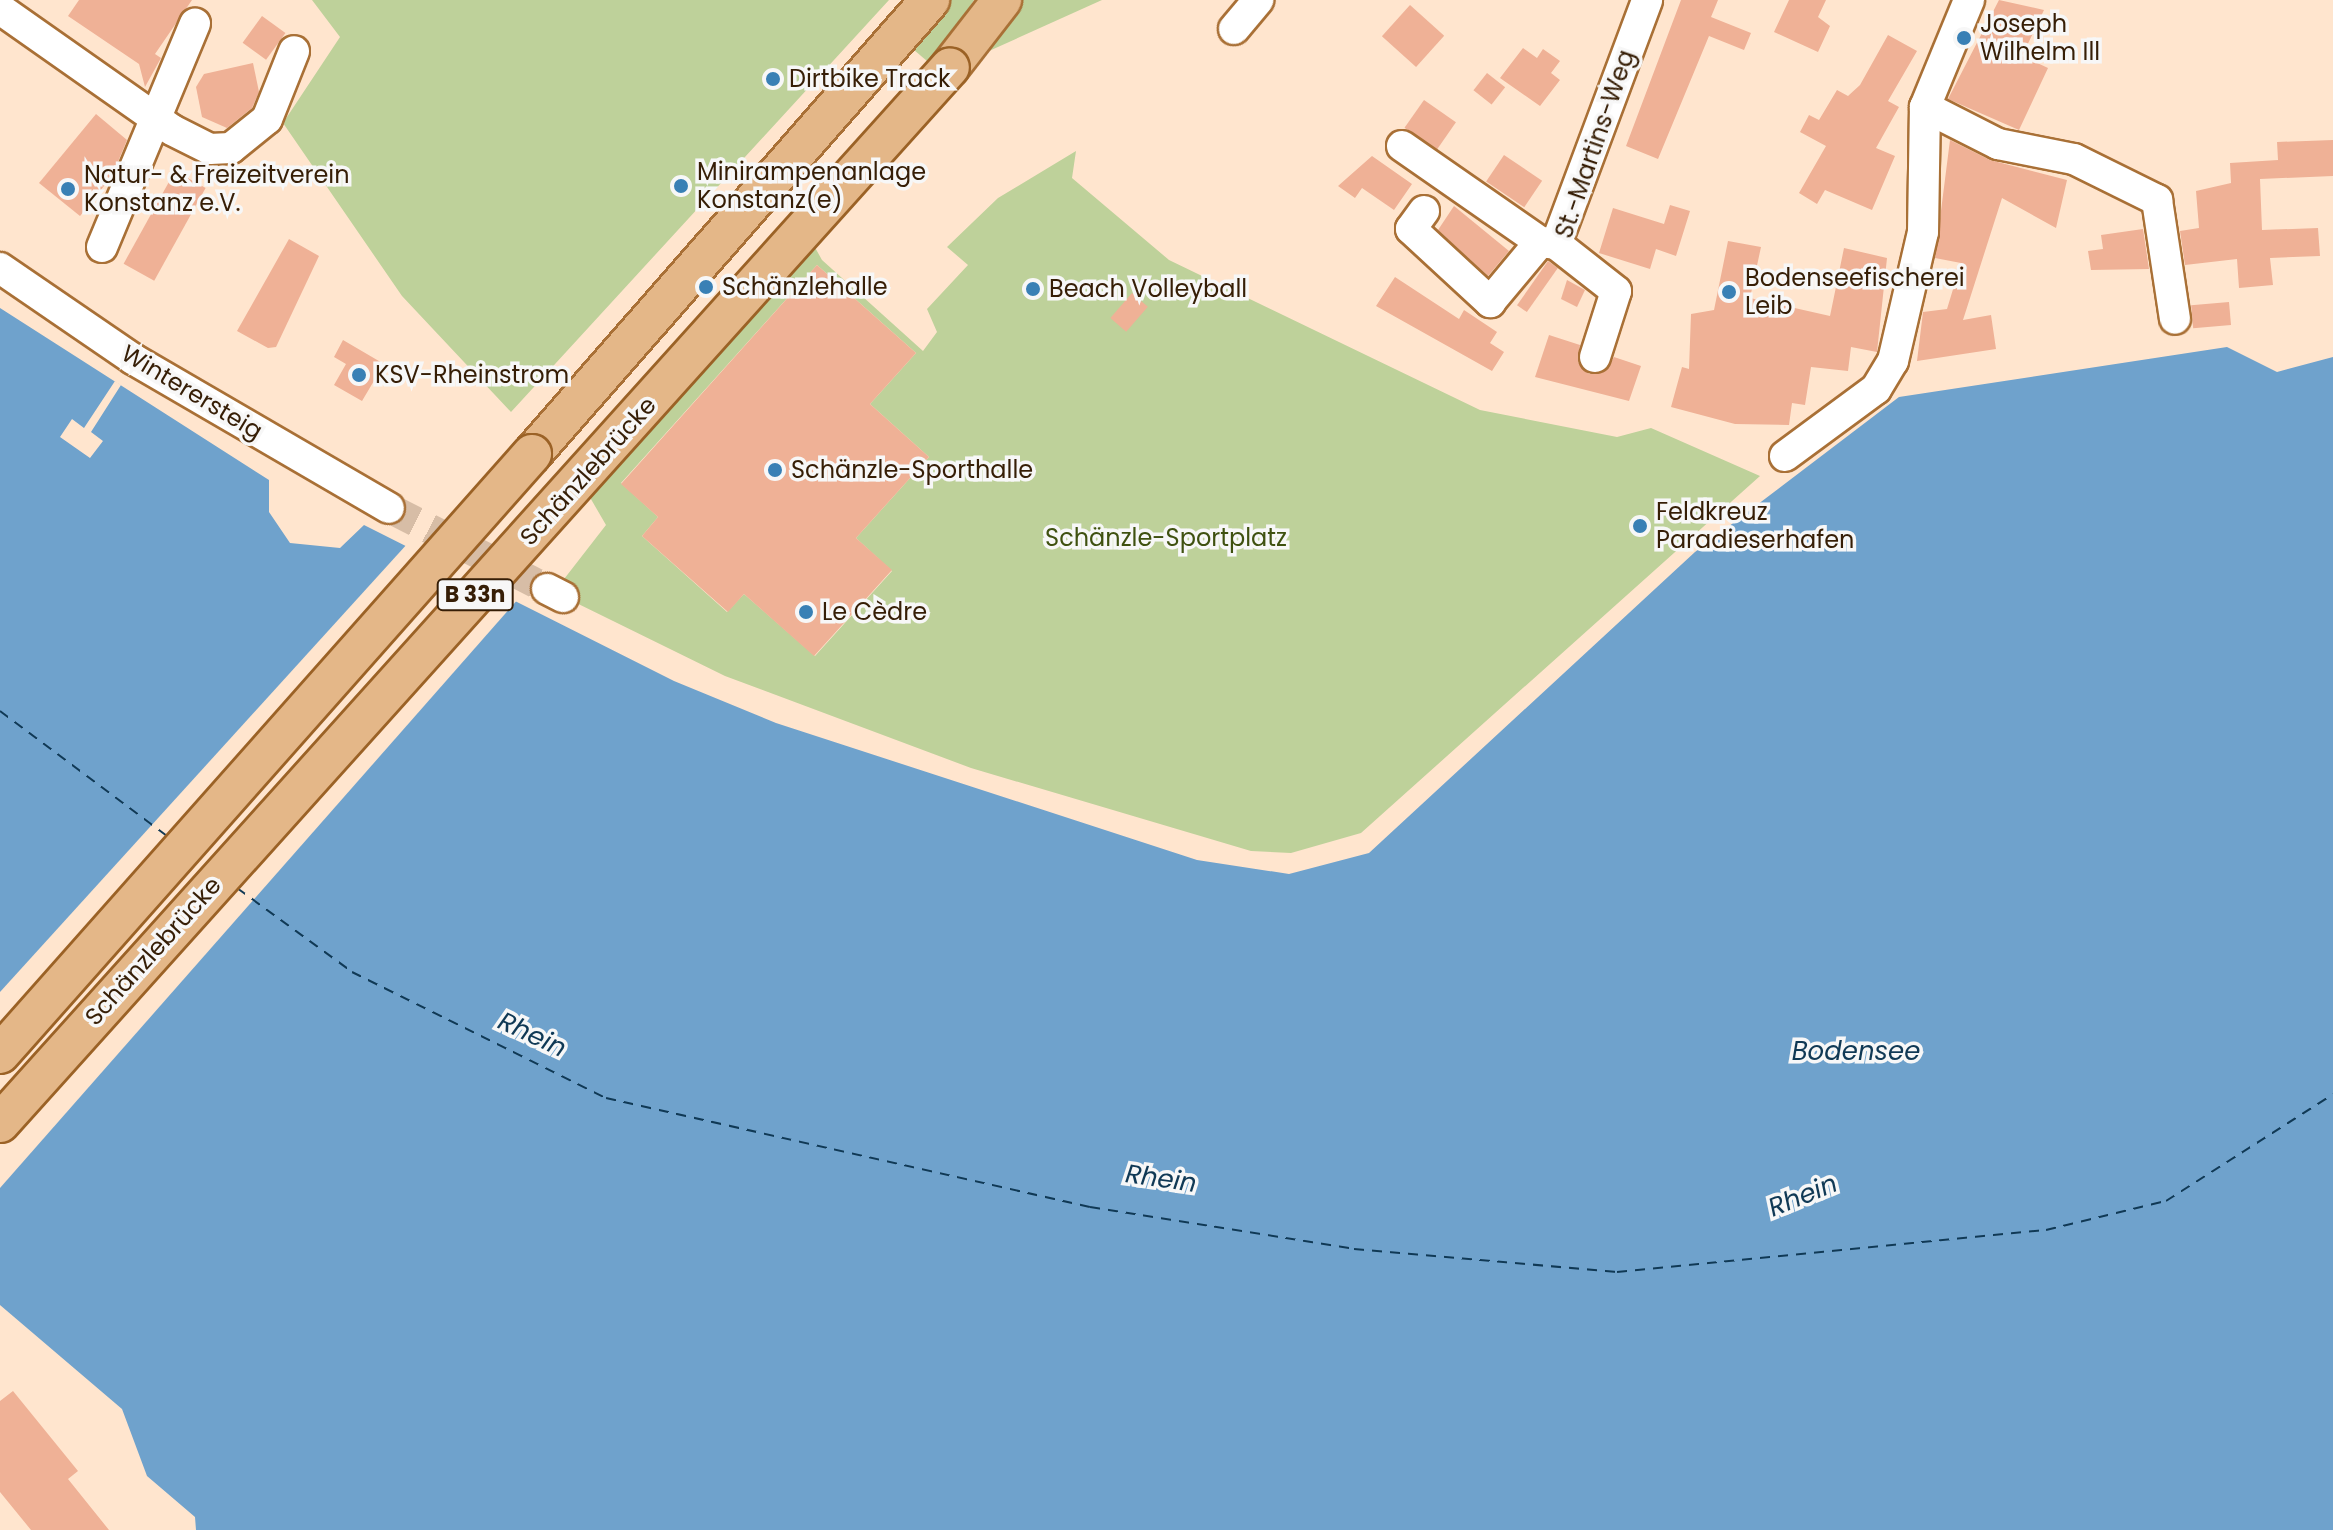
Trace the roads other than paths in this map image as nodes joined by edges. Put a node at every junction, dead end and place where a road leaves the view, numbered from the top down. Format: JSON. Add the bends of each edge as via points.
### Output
{"nodes":[{"id":1,"x":930,"y":0,"type":"edge"},
{"id":2,"x":1002,"y":0,"type":"edge"},
{"id":3,"x":1258,"y":0,"type":"edge"},
{"id":4,"x":1647,"y":0,"type":"edge"},
{"id":5,"x":1969,"y":0,"type":"edge"},
{"id":6,"x":0,"y":9,"type":"edge"},
{"id":7,"x":195,"y":24,"type":"dead end"},
{"id":8,"x":1234,"y":29,"type":"dead end"},
{"id":9,"x":294,"y":51,"type":"dead end"},
{"id":10,"x":1925,"y":107,"type":"junction"},
{"id":11,"x":155,"y":119,"type":"junction"},
{"id":12,"x":1402,"y":146,"type":"dead end"},
{"id":13,"x":1424,"y":211,"type":"dead end"},
{"id":14,"x":1548,"y":243,"type":"junction"},
{"id":15,"x":102,"y":247,"type":"dead end"},
{"id":16,"x":0,"y":268,"type":"edge"},
{"id":17,"x":2175,"y":319,"type":"dead end"},
{"id":18,"x":1595,"y":357,"type":"dead end"},
{"id":19,"x":1785,"y":456,"type":"dead end"},
{"id":20,"x":389,"y":508,"type":"tunnel mouth"},
{"id":21,"x":0,"y":1054,"type":"edge"},
{"id":22,"x":0,"y":1123,"type":"edge"}],
"edges":[{"from":1,"to":21,"type":"main road","name":"Schänzlebrücke","number":"B 33n","bridge":true},
{"from":2,"to":22,"type":"main road","name":"Schänzlebrücke","number":"B 33n","bridge":true,"via":[[950,67]]},
{"from":3,"to":8,"type":"street"},
{"from":4,"to":14,"type":"street","name":"St.-Martins-Weg"},
{"from":5,"to":10,"type":"street"},
{"from":6,"to":11,"type":"street"},
{"from":7,"to":11,"type":"street"},
{"from":9,"to":11,"type":"street","via":[[267,119],[231,148],[192,142]]},
{"from":10,"to":17,"type":"street","via":[[1998,144],[2074,159],[2157,200]]},
{"from":10,"to":19,"type":"street","via":[[1923,232],[1893,361],[1876,389]]},
{"from":11,"to":15,"type":"street","via":[[151,146]]},
{"from":12,"to":14,"type":"street"},
{"from":13,"to":14,"type":"street","via":[[1411,229],[1490,302]]},
{"from":14,"to":18,"type":"street","name":"St.-Martins-Weg","via":[[1616,291]]},
{"from":16,"to":20,"type":"street","name":"Winterersteig","via":[[133,359]]}]}
